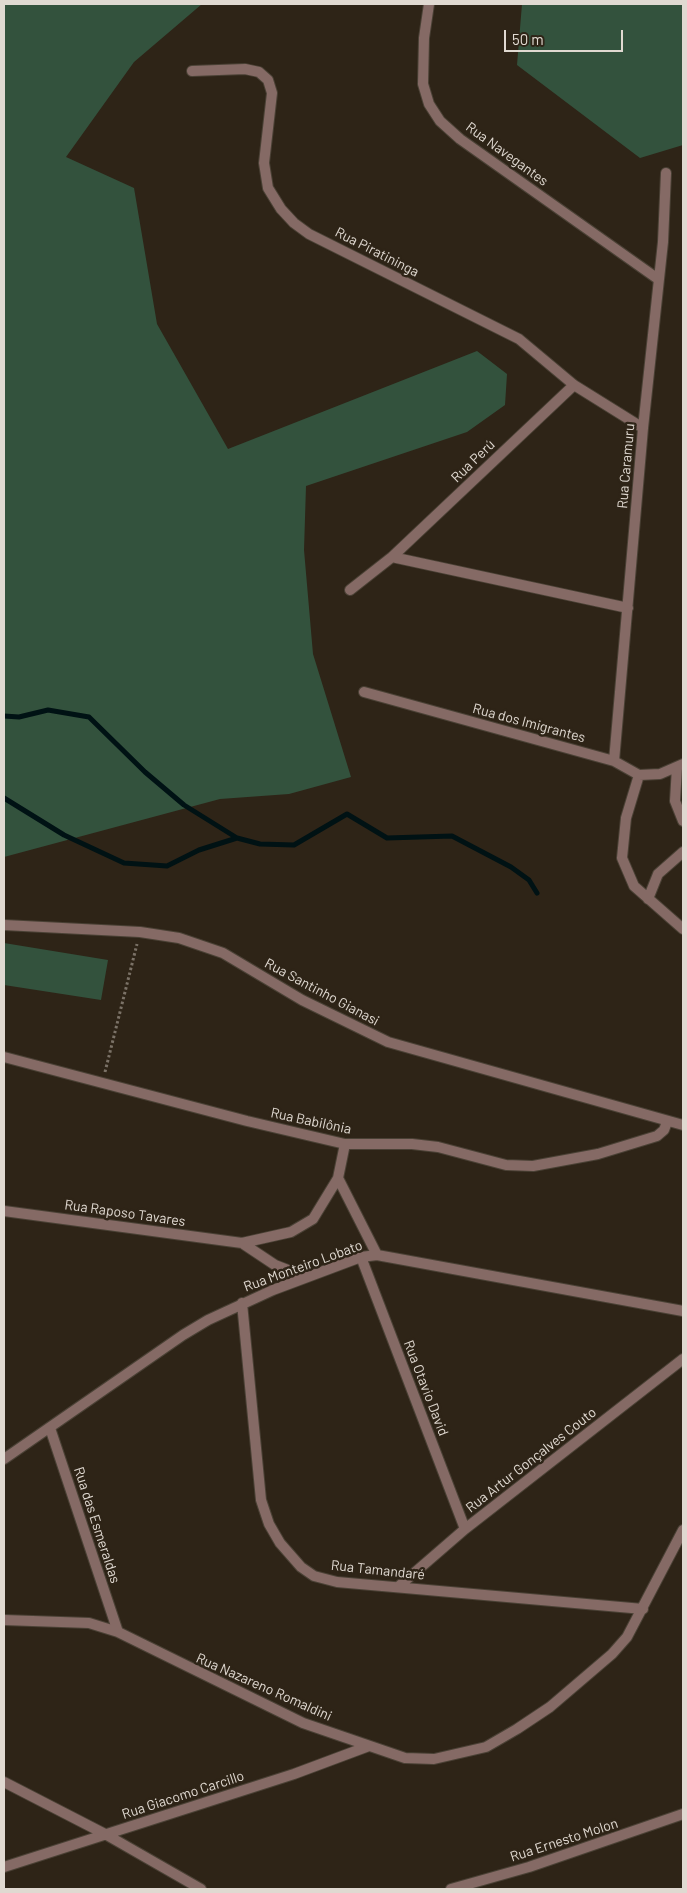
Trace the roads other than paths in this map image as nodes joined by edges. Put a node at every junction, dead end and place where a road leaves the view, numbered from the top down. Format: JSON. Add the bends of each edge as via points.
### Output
{"nodes":[{"id":1,"x":429,"y":4,"type":"edge"},
{"id":2,"x":192,"y":71,"type":"dead end"},
{"id":3,"x":666,"y":173,"type":"dead end"},
{"id":4,"x":658,"y":279,"type":"junction"},
{"id":5,"x":574,"y":385,"type":"junction"},
{"id":6,"x":643,"y":428,"type":"junction"},
{"id":7,"x":392,"y":557,"type":"junction"},
{"id":8,"x":350,"y":590,"type":"dead end"},
{"id":9,"x":628,"y":608,"type":"junction"},
{"id":10,"x":364,"y":692,"type":"dead end"},
{"id":11,"x":614,"y":761,"type":"junction"},
{"id":12,"x":680,"y":766,"type":"edge"},
{"id":13,"x":639,"y":776,"type":"junction"},
{"id":14,"x":683,"y":822,"type":"edge"},
{"id":15,"x":683,"y":852,"type":"edge"},
{"id":16,"x":648,"y":899,"type":"junction"},
{"id":17,"x":4,"y":925,"type":"edge"},
{"id":18,"x":683,"y":929,"type":"edge"},
{"id":19,"x":4,"y":1057,"type":"edge"},
{"id":20,"x":668,"y":1122,"type":"junction"},
{"id":21,"x":683,"y":1125,"type":"edge"},
{"id":22,"x":345,"y":1144,"type":"junction"},
{"id":23,"x":338,"y":1178,"type":"junction"},
{"id":24,"x":4,"y":1211,"type":"edge"},
{"id":25,"x":242,"y":1243,"type":"junction"},
{"id":26,"x":377,"y":1255,"type":"junction"},
{"id":27,"x":361,"y":1257,"type":"junction"},
{"id":28,"x":306,"y":1277,"type":"junction"},
{"id":29,"x":242,"y":1303,"type":"junction"},
{"id":30,"x":683,"y":1311,"type":"edge"},
{"id":31,"x":683,"y":1359,"type":"edge"},
{"id":32,"x":50,"y":1428,"type":"junction"},
{"id":33,"x":4,"y":1459,"type":"edge"},
{"id":34,"x":465,"y":1529,"type":"junction"},
{"id":35,"x":683,"y":1530,"type":"edge"},
{"id":36,"x":398,"y":1587,"type":"junction"},
{"id":37,"x":643,"y":1609,"type":"junction"},
{"id":38,"x":4,"y":1620,"type":"edge"},
{"id":39,"x":118,"y":1632,"type":"junction"},
{"id":40,"x":369,"y":1746,"type":"junction"},
{"id":41,"x":4,"y":1782,"type":"edge"},
{"id":42,"x":683,"y":1814,"type":"edge"},
{"id":43,"x":105,"y":1834,"type":"junction"},
{"id":44,"x":4,"y":1867,"type":"edge"},
{"id":45,"x":202,"y":1889,"type":"edge"},
{"id":46,"x":451,"y":1889,"type":"edge"}],
"edges":[{"from":1,"to":4,"type":"street","name":"Rua Navegantes","via":[[423,84],[429,104],[440,122]]},
{"from":2,"to":5,"type":"street","name":"Rua Piratininga","via":[[245,69],[259,72],[268,80],[272,93],[264,163],[268,188],[294,222],[309,234],[519,339]]},
{"from":3,"to":4,"type":"street","name":"Rua Caramuru"},
{"from":4,"to":6,"type":"street","name":"Rua Caramuru"},
{"from":5,"to":6,"type":"street","name":"Rua Piratininga"},
{"from":5,"to":7,"type":"street","name":"Rua Perú"},
{"from":6,"to":9,"type":"street","name":"Rua Caramuru"},
{"from":7,"to":8,"type":"street","name":"Rua Perú"},
{"from":7,"to":9,"type":"street"},
{"from":9,"to":11,"type":"street","name":"Rua Caramuru"},
{"from":10,"to":11,"type":"street","name":"Rua dos Imigrantes"},
{"from":11,"to":13,"type":"street","name":"Rua dos Imigrantes"},
{"from":12,"to":13,"type":"street","via":[[660,774]]},
{"from":12,"to":14,"type":"street","via":[[674,801]]},
{"from":13,"to":16,"type":"street","via":[[623,836],[622,858],[634,886]]},
{"from":15,"to":16,"type":"street","via":[[658,874]]},
{"from":16,"to":18,"type":"street"},
{"from":17,"to":20,"type":"street","name":"Rua Santinho Gianasi","via":[[140,932],[179,938],[223,953],[302,1000],[388,1042]]},
{"from":19,"to":22,"type":"street","name":"Rua Babilônia"},
{"from":20,"to":21,"type":"street","name":"Rua Santinho Gianasi"},
{"from":20,"to":22,"type":"street","name":"Rua Babilônia","via":[[664,1130],[646,1141],[533,1166],[506,1165],[462,1152],[412,1144]]},
{"from":22,"to":23,"type":"street","name":"Rua Raposo Tavares"},
{"from":23,"to":25,"type":"street","name":"Rua Raposo Tavares","via":[[313,1219],[291,1232]]},
{"from":23,"to":26,"type":"street"},
{"from":24,"to":25,"type":"street","name":"Rua Raposo Tavares"},
{"from":25,"to":28,"type":"street","name":"Rua Raposo Tavares","via":[[275,1265]]},
{"from":26,"to":27,"type":"street","name":"Rua Monteiro Lobato"},
{"from":26,"to":30,"type":"street","name":"Rua Monteiro Lobato"},
{"from":27,"to":28,"type":"street","name":"Rua Monteiro Lobato"},
{"from":27,"to":34,"type":"street","name":"Rua Otavio David"},
{"from":28,"to":29,"type":"street","name":"Rua Monteiro Lobato"},
{"from":29,"to":32,"type":"street","name":"Rua Monteiro Lobato","via":[[183,1334]]},
{"from":29,"to":36,"type":"street","name":"Rua Tamandaré","via":[[261,1500],[269,1524],[290,1556],[314,1576],[337,1582]]},
{"from":31,"to":34,"type":"street","name":"Rua Artur Gonçalves Couto"},
{"from":32,"to":33,"type":"street","name":"Rua Monteiro Lobato"},
{"from":32,"to":39,"type":"street","name":"Rua das Esmeraldas"},
{"from":34,"to":36,"type":"street","name":"Rua Artur Gonçalves Couto"},
{"from":35,"to":37,"type":"street","name":"Rua Nazareno Romaldini"},
{"from":36,"to":37,"type":"street","name":"Rua Tamandaré"},
{"from":37,"to":40,"type":"street","name":"Rua Nazareno Romaldini","via":[[627,1637],[586,1677],[550,1707],[486,1747],[434,1759],[405,1758]]},
{"from":38,"to":39,"type":"street","name":"Rua Nazareno Romaldini","via":[[89,1623]]},
{"from":39,"to":40,"type":"street","name":"Rua Nazareno Romaldini","via":[[303,1723]]},
{"from":40,"to":43,"type":"street","name":"Rua Giacomo Carcillo","via":[[294,1774]]},
{"from":41,"to":43,"type":"street"},
{"from":42,"to":46,"type":"street","name":"Rua Ernesto Molon","via":[[529,1868]]},
{"from":43,"to":44,"type":"street","name":"Rua Giacomo Carcillo"},
{"from":43,"to":45,"type":"street"}]}
